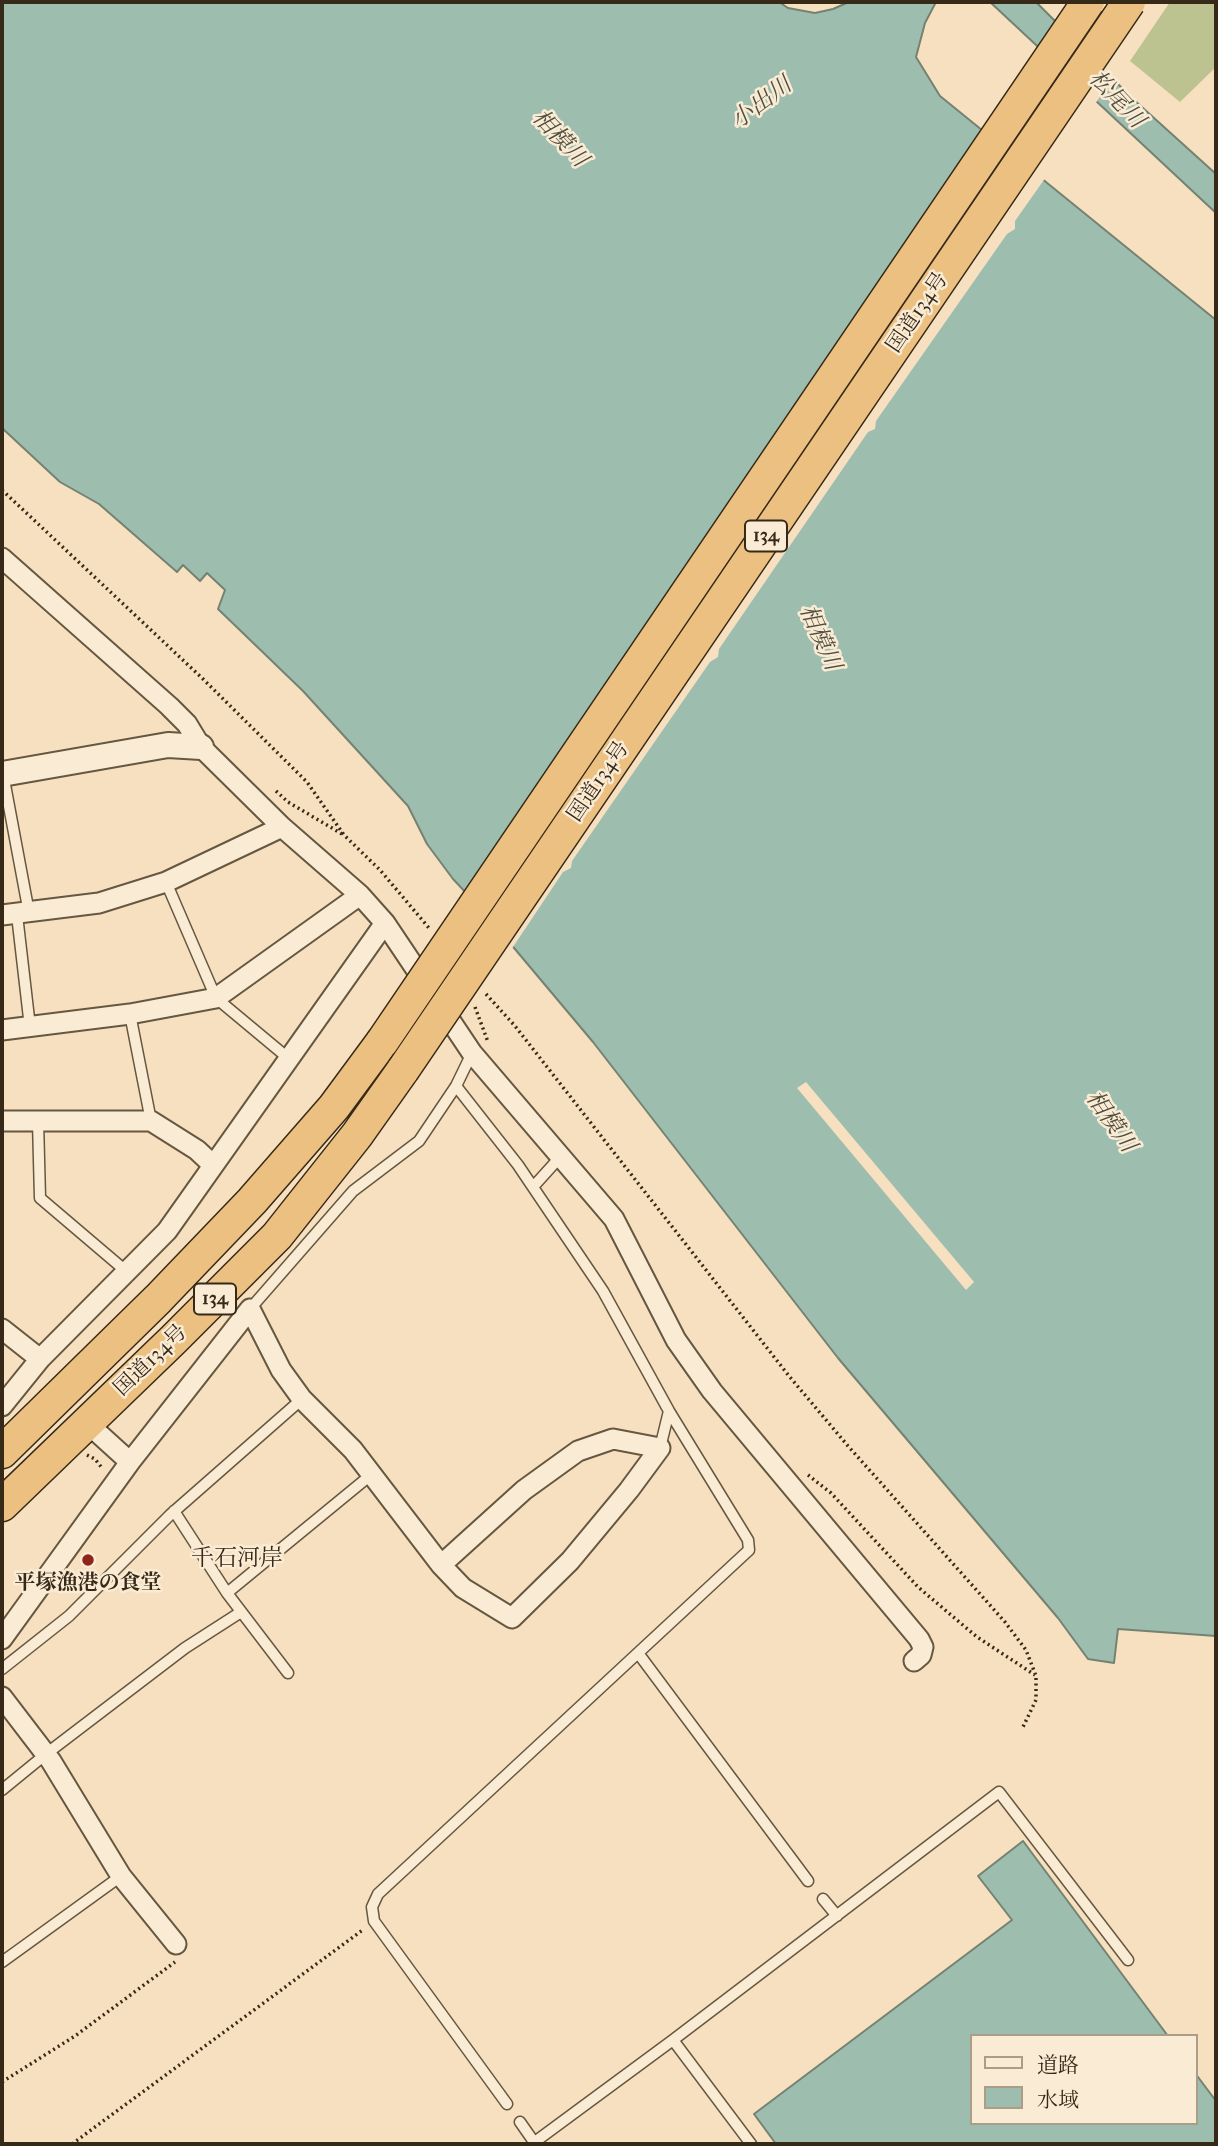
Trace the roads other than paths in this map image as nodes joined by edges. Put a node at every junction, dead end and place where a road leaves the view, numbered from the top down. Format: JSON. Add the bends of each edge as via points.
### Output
{"nodes":[{"id":1,"x":1088,"y":2,"type":"edge"},
{"id":2,"x":1129,"y":2,"type":"edge"},
{"id":3,"x":2,"y":558,"type":"edge"},
{"id":4,"x":201,"y":747,"type":"junction"},
{"id":5,"x":2,"y":774,"type":"edge"},
{"id":6,"x":282,"y":827,"type":"junction"},
{"id":7,"x":166,"y":882,"type":"junction"},
{"id":8,"x":360,"y":895,"type":"junction"},
{"id":9,"x":16,"y":914,"type":"edge"},
{"id":10,"x":385,"y":923,"type":"junction"},
{"id":11,"x":216,"y":998,"type":"junction"},
{"id":12,"x":130,"y":1014,"type":"junction"},
{"id":13,"x":30,"y":1027,"type":"junction"},
{"id":14,"x":2,"y":1030,"type":"edge"},
{"id":15,"x":472,"y":1053,"type":"junction"},
{"id":16,"x":288,"y":1058,"type":"junction"},
{"id":17,"x":456,"y":1086,"type":"junction"},
{"id":18,"x":2,"y":1121,"type":"edge"},
{"id":19,"x":38,"y":1121,"type":"junction"},
{"id":20,"x":151,"y":1121,"type":"junction"},
{"id":21,"x":561,"y":1156,"type":"junction"},
{"id":22,"x":214,"y":1165,"type":"junction"},
{"id":23,"x":533,"y":1187,"type":"junction"},
{"id":24,"x":127,"y":1272,"type":"junction"},
{"id":25,"x":250,"y":1309,"type":"junction"},
{"id":26,"x":2,"y":1329,"type":"edge"},
{"id":27,"x":40,"y":1359,"type":"junction"},
{"id":28,"x":302,"y":1399,"type":"junction"},
{"id":29,"x":2,"y":1406,"type":"edge"},
{"id":30,"x":669,"y":1411,"type":"junction"},
{"id":31,"x":85,"y":1438,"type":"junction"},
{"id":32,"x":660,"y":1448,"type":"junction"},
{"id":33,"x":2,"y":1452,"type":"edge"},
{"id":34,"x":130,"y":1462,"type":"junction"},
{"id":35,"x":372,"y":1474,"type":"junction"},
{"id":36,"x":2,"y":1505,"type":"edge"},
{"id":37,"x":174,"y":1511,"type":"junction"},
{"id":38,"x":441,"y":1565,"type":"junction"},
{"id":39,"x":227,"y":1593,"type":"junction"},
{"id":40,"x":242,"y":1612,"type":"junction"},
{"id":41,"x":2,"y":1639,"type":"edge"},
{"id":42,"x":638,"y":1653,"type":"junction"},
{"id":43,"x":915,"y":1661,"type":"dead end"},
{"id":44,"x":2,"y":1669,"type":"edge"},
{"id":45,"x":288,"y":1673,"type":"dead end"},
{"id":46,"x":2,"y":1697,"type":"edge"},
{"id":47,"x":46,"y":1754,"type":"junction"},
{"id":48,"x":2,"y":1790,"type":"edge"},
{"id":49,"x":121,"y":1876,"type":"junction"},
{"id":50,"x":808,"y":1881,"type":"dead end"},
{"id":51,"x":823,"y":1899,"type":"dead end"},
{"id":52,"x":837,"y":1916,"type":"junction"},
{"id":53,"x":176,"y":1944,"type":"road end"},
{"id":54,"x":1128,"y":1960,"type":"dead end"},
{"id":55,"x":2,"y":1962,"type":"edge"},
{"id":56,"x":673,"y":2040,"type":"junction"},
{"id":57,"x":507,"y":2104,"type":"dead end"},
{"id":58,"x":520,"y":2122,"type":"dead end"},
{"id":59,"x":533,"y":2143,"type":"edge"},
{"id":60,"x":751,"y":2144,"type":"edge"}],
"edges":[{"from":1,"to":33,"type":"highway","name":"国道134号","number":"134","bridge":true,"via":[[334,1107],[252,1202]]},
{"from":2,"to":31,"type":"highway","name":"国道134号","number":"134","bridge":true,"via":[[357,1135],[277,1236]]},
{"from":3,"to":4,"type":"street","via":[[169,706]]},
{"from":4,"to":5,"type":"street","via":[[168,745]]},
{"from":4,"to":6,"type":"street"},
{"from":5,"to":9,"type":"lane"},
{"from":6,"to":7,"type":"street"},
{"from":6,"to":8,"type":"street"},
{"from":7,"to":9,"type":"street","via":[[99,903]]},
{"from":7,"to":11,"type":"lane"},
{"from":8,"to":10,"type":"street"},
{"from":8,"to":11,"type":"street"},
{"from":9,"to":13,"type":"lane"},
{"from":10,"to":15,"type":"street"},
{"from":10,"to":16,"type":"street"},
{"from":11,"to":12,"type":"street"},
{"from":11,"to":16,"type":"lane"},
{"from":12,"to":13,"type":"street"},
{"from":12,"to":20,"type":"lane"},
{"from":13,"to":14,"type":"street"},
{"from":15,"to":17,"type":"lane"},
{"from":15,"to":21,"type":"street"},
{"from":16,"to":22,"type":"street"},
{"from":17,"to":23,"type":"lane"},
{"from":17,"to":25,"type":"lane","via":[[419,1141],[353,1191]]},
{"from":18,"to":19,"type":"street"},
{"from":19,"to":20,"type":"street"},
{"from":19,"to":24,"type":"lane","via":[[40,1198]]},
{"from":20,"to":22,"type":"street"},
{"from":21,"to":23,"type":"lane"},
{"from":21,"to":43,"type":"street","via":[[614,1219],[676,1340],[712,1391],[919,1639],[923,1647]]},
{"from":22,"to":24,"type":"street","via":[[167,1231]]},
{"from":23,"to":30,"type":"lane","via":[[603,1291]]},
{"from":24,"to":27,"type":"street"},
{"from":25,"to":28,"type":"street","via":[[281,1370]]},
{"from":25,"to":34,"type":"street"},
{"from":26,"to":27,"type":"street"},
{"from":27,"to":29,"type":"street"},
{"from":28,"to":35,"type":"street"},
{"from":28,"to":37,"type":"lane"},
{"from":30,"to":32,"type":"lane"},
{"from":30,"to":42,"type":"lane","via":[[748,1540],[749,1550]]},
{"from":31,"to":34,"type":"street"},
{"from":31,"to":36,"type":"highway","name":"国道134号","number":"134"},
{"from":32,"to":38,"type":"street","via":[[613,1439],[578,1451],[524,1490]]},
{"from":32,"to":38,"type":"street","via":[[570,1561],[512,1618],[463,1588]]},
{"from":34,"to":41,"type":"street"},
{"from":35,"to":38,"type":"street"},
{"from":35,"to":39,"type":"lane"},
{"from":37,"to":39,"type":"lane"},
{"from":37,"to":44,"type":"lane","via":[[69,1616]]},
{"from":39,"to":40,"type":"lane"},
{"from":40,"to":45,"type":"lane"},
{"from":40,"to":47,"type":"lane","via":[[186,1648]]},
{"from":42,"to":50,"type":"lane"},
{"from":42,"to":57,"type":"lane","via":[[378,1894],[372,1907],[374,1921]]},
{"from":46,"to":47,"type":"street"},
{"from":47,"to":48,"type":"lane"},
{"from":47,"to":49,"type":"street"},
{"from":49,"to":53,"type":"street"},
{"from":49,"to":55,"type":"lane"},
{"from":51,"to":52,"type":"lane"},
{"from":52,"to":54,"type":"lane","via":[[999,1792]]},
{"from":52,"to":56,"type":"lane"},
{"from":56,"to":59,"type":"lane"},
{"from":56,"to":60,"type":"lane"},
{"from":58,"to":59,"type":"lane"}]}
